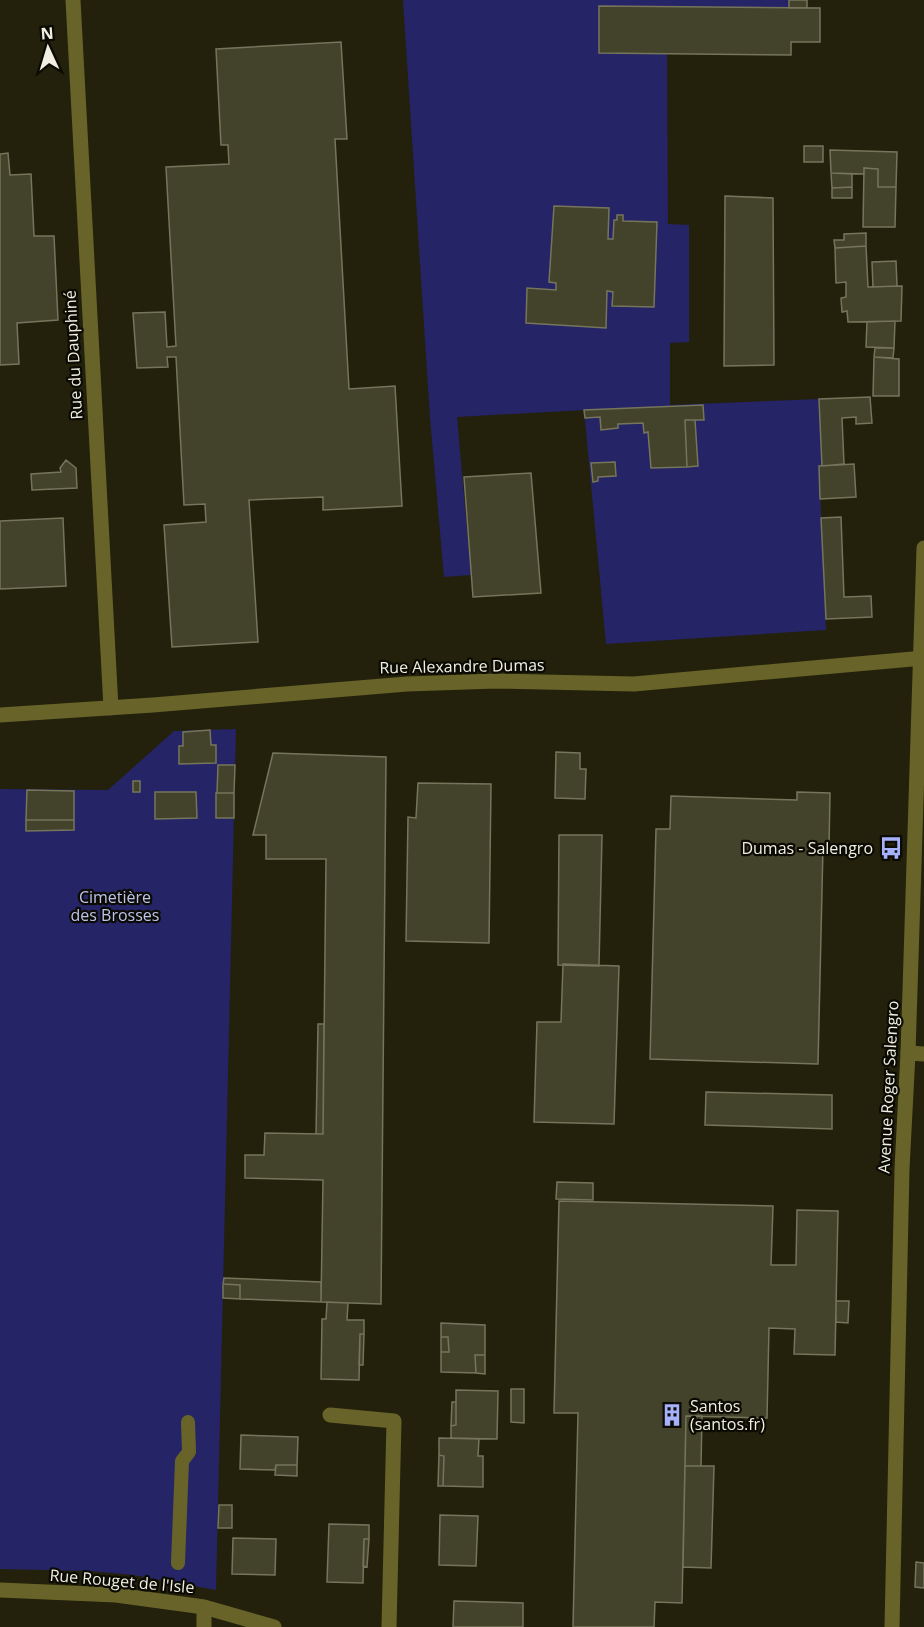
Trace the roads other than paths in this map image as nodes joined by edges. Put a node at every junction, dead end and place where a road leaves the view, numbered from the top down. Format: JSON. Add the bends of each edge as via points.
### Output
{"nodes":[{"id":1,"x":73,"y":0,"type":"edge"},
{"id":2,"x":924,"y":548,"type":"edge"},
{"id":3,"x":922,"y":659,"type":"edge"},
{"id":4,"x":111,"y":708,"type":"junction"},
{"id":5,"x":0,"y":715,"type":"edge"},
{"id":6,"x":908,"y":1053,"type":"junction"},
{"id":7,"x":924,"y":1054,"type":"edge"},
{"id":8,"x":330,"y":1415,"type":"dead end"},
{"id":9,"x":188,"y":1422,"type":"dead end"},
{"id":10,"x":178,"y":1563,"type":"dead end"},
{"id":11,"x":0,"y":1590,"type":"edge"},
{"id":12,"x":204,"y":1607,"type":"junction"},
{"id":13,"x":204,"y":1627,"type":"edge"},
{"id":14,"x":274,"y":1627,"type":"edge"},
{"id":15,"x":389,"y":1627,"type":"edge"},
{"id":16,"x":892,"y":1627,"type":"edge"}],
"edges":[{"from":1,"to":4,"type":"street","name":"Rue du Dauphiné"},
{"from":2,"to":3,"type":"street","name":"Avenue Roger Salengro"},
{"from":3,"to":4,"type":"street","name":"Rue Alexandre Dumas","via":[[634,684],[407,684]]},
{"from":3,"to":6,"type":"street","name":"Avenue Roger Salengro"},
{"from":4,"to":5,"type":"street","name":"Rue Alexandre Dumas"},
{"from":6,"to":7,"type":"street"},
{"from":6,"to":16,"type":"street","name":"Avenue Roger Salengro"},
{"from":8,"to":15,"type":"street","via":[[394,1421]]},
{"from":9,"to":10,"type":"lane","via":[[189,1452],[182,1461]]},
{"from":11,"to":12,"type":"street","name":"Rue Rouget de l'Isle","via":[[116,1595]]},
{"from":12,"to":13,"type":"street"},
{"from":12,"to":14,"type":"street","name":"Rue Rouget de l'Isle"}]}
